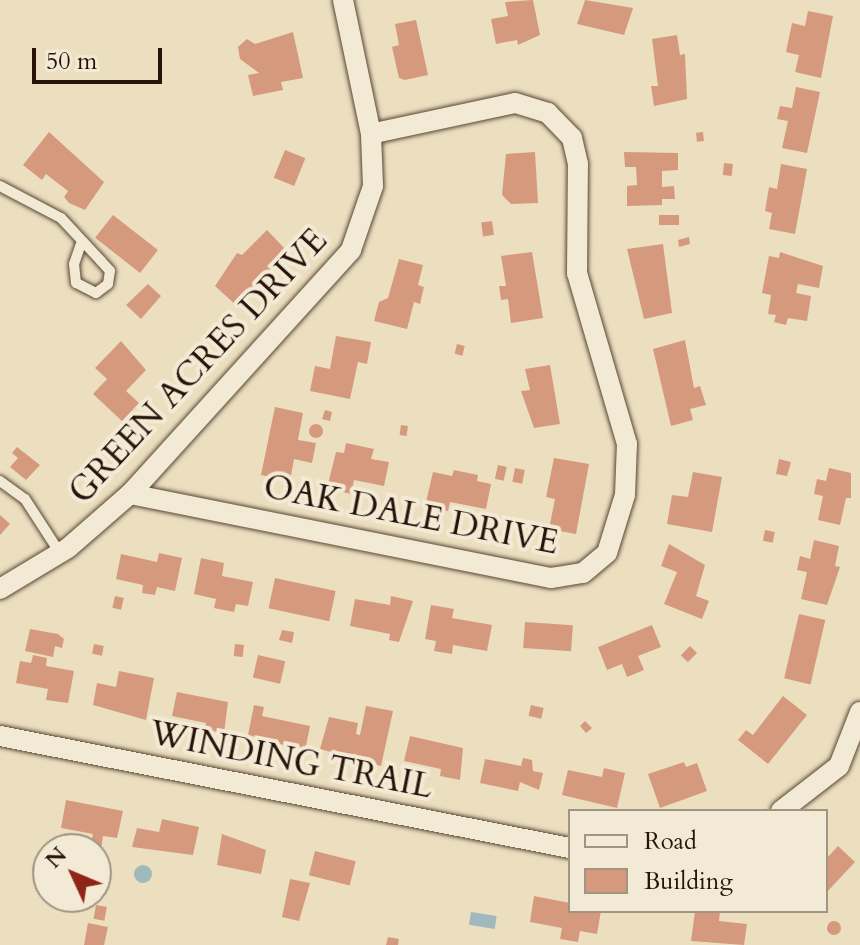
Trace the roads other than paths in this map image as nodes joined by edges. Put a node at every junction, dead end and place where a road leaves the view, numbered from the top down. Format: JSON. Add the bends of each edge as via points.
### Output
{"nodes":[{"id":1,"x":343,"y":0,"type":"edge"},
{"id":2,"x":371,"y":134,"type":"junction"},
{"id":3,"x":0,"y":186,"type":"edge"},
{"id":4,"x":81,"y":244,"type":"junction"},
{"id":5,"x":0,"y":481,"type":"edge"},
{"id":6,"x":130,"y":494,"type":"junction"},
{"id":7,"x":60,"y":553,"type":"junction"},
{"id":8,"x":0,"y":589,"type":"edge"},
{"id":9,"x":860,"y":712,"type":"edge"},
{"id":10,"x":0,"y":736,"type":"edge"},
{"id":11,"x":860,"y":771,"type":"edge"},
{"id":12,"x":828,"y":778,"type":"junction"},
{"id":13,"x":784,"y":809,"type":"edge"},
{"id":14,"x":568,"y":848,"type":"edge"}],
"edges":[{"from":1,"to":2,"type":"street","name":"GREEN ACRES DRIVE"},
{"from":2,"to":6,"type":"street","name":"GREEN ACRES DRIVE","via":[[373,186],[351,250]]},
{"from":2,"to":6,"type":"street","name":"OAK DALE DRIVE","via":[[515,103],[548,113],[572,138],[578,164],[577,273],[627,444],[625,495],[607,553],[583,573],[551,578]]},
{"from":3,"to":4,"type":"lane","via":[[42,205]]},
{"from":4,"to":4,"type":"lane","via":[[74,264],[76,283],[96,293],[108,284],[110,271]]},
{"from":5,"to":7,"type":"lane","via":[[25,499]]},
{"from":6,"to":7,"type":"street","name":"GREEN ACRES DRIVE"},
{"from":7,"to":8,"type":"street","name":"GREEN ACRES DRIVE"},
{"from":9,"to":12,"type":"street","via":[[852,743]]},
{"from":10,"to":14,"type":"street","name":"WINDING TRAIL"},
{"from":11,"to":12,"type":"street"},
{"from":12,"to":13,"type":"street"}]}
